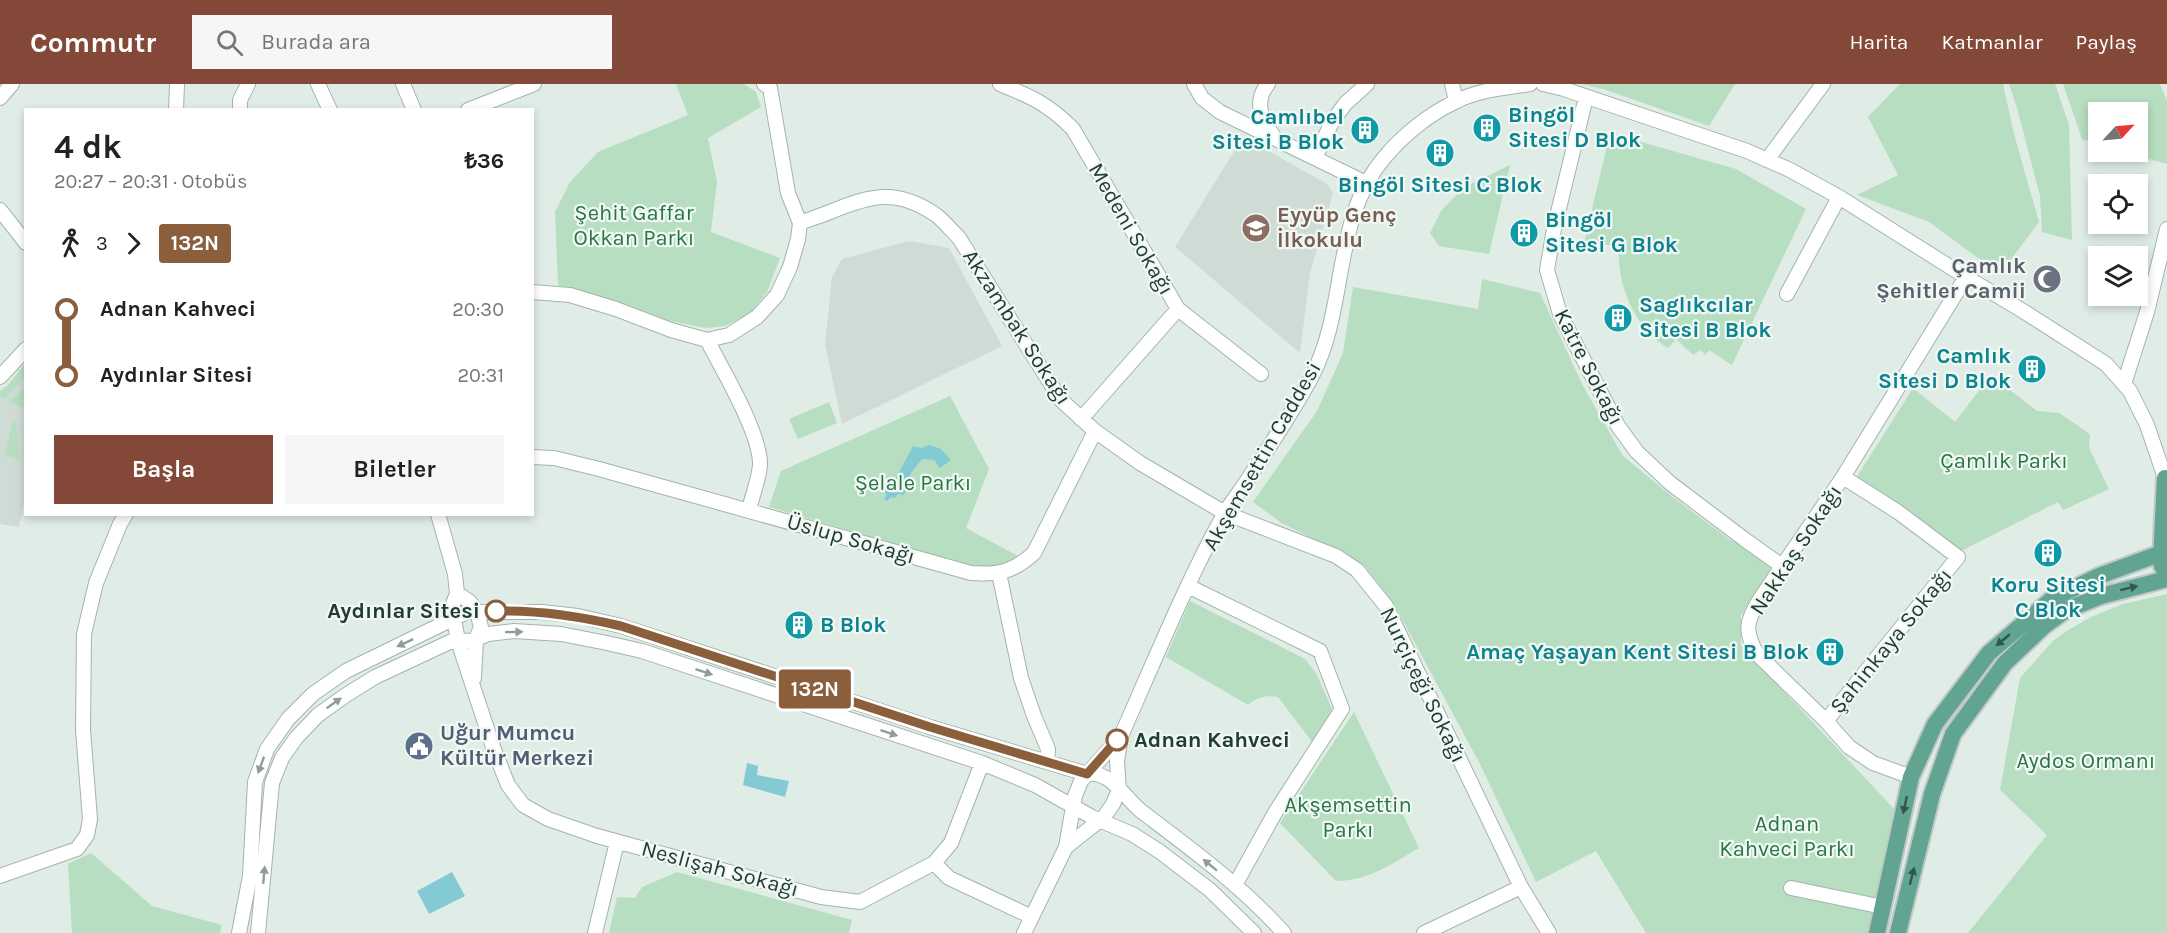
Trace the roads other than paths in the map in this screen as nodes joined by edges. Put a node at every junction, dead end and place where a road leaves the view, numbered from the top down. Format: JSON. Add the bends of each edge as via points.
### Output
{"nodes":[{"id":1,"x":12,"y":84,"type":"edge"},
{"id":2,"x":177,"y":84,"type":"edge"},
{"id":3,"x":248,"y":84,"type":"edge"},
{"id":4,"x":318,"y":84,"type":"edge"},
{"id":5,"x":403,"y":84,"type":"edge"},
{"id":6,"x":534,"y":84,"type":"edge"},
{"id":7,"x":1194,"y":84,"type":"edge"},
{"id":8,"x":1268,"y":84,"type":"edge"},
{"id":9,"x":1366,"y":84,"type":"edge"},
{"id":10,"x":1452,"y":84,"type":"edge"},
{"id":11,"x":1530,"y":84,"type":"edge"},
{"id":12,"x":1543,"y":84,"type":"edge"},
{"id":13,"x":1823,"y":84,"type":"edge"},
{"id":14,"x":772,"y":85,"type":"edge"},
{"id":15,"x":1005,"y":85,"type":"edge"},
{"id":16,"x":1586,"y":97,"type":"junction"},
{"id":17,"x":0,"y":98,"type":"edge"},
{"id":18,"x":1456,"y":101,"type":"junction"},
{"id":19,"x":176,"y":108,"type":"edge"},
{"id":20,"x":240,"y":108,"type":"edge"},
{"id":21,"x":329,"y":108,"type":"edge"},
{"id":22,"x":413,"y":108,"type":"edge"},
{"id":23,"x":473,"y":108,"type":"edge"},
{"id":24,"x":1275,"y":139,"type":"junction"},
{"id":25,"x":1315,"y":158,"type":"junction"},
{"id":26,"x":1767,"y":160,"type":"junction"},
{"id":27,"x":1366,"y":183,"type":"junction"},
{"id":28,"x":1839,"y":198,"type":"junction"},
{"id":29,"x":0,"y":210,"type":"edge"},
{"id":30,"x":800,"y":223,"type":"junction"},
{"id":31,"x":2167,"y":229,"type":"edge"},
{"id":32,"x":24,"y":240,"type":"edge"},
{"id":33,"x":1966,"y":277,"type":"junction"},
{"id":34,"x":534,"y":292,"type":"edge"},
{"id":35,"x":1786,"y":294,"type":"dead end"},
{"id":36,"x":1178,"y":309,"type":"junction"},
{"id":37,"x":707,"y":340,"type":"junction"},
{"id":38,"x":24,"y":351,"type":"edge"},
{"id":39,"x":1261,"y":374,"type":"dead end"},
{"id":40,"x":0,"y":377,"type":"edge"},
{"id":41,"x":2124,"y":384,"type":"junction"},
{"id":42,"x":1082,"y":419,"type":"junction"},
{"id":43,"x":1095,"y":431,"type":"junction"},
{"id":44,"x":534,"y":457,"type":"edge"},
{"id":45,"x":1843,"y":477,"type":"junction"},
{"id":46,"x":2166,"y":482,"type":"edge"},
{"id":47,"x":749,"y":510,"type":"junction"},
{"id":48,"x":1225,"y":513,"type":"junction"},
{"id":49,"x":125,"y":516,"type":"edge"},
{"id":50,"x":439,"y":516,"type":"edge"},
{"id":51,"x":2165,"y":551,"type":"edge"},
{"id":52,"x":1782,"y":566,"type":"junction"},
{"id":53,"x":999,"y":573,"type":"junction"},
{"id":54,"x":2167,"y":577,"type":"edge"},
{"id":55,"x":1188,"y":586,"type":"junction"},
{"id":56,"x":457,"y":593,"type":"junction"},
{"id":57,"x":477,"y":612,"type":"junction"},
{"id":58,"x":452,"y":618,"type":"junction"},
{"id":59,"x":476,"y":639,"type":"junction"},
{"id":60,"x":458,"y":641,"type":"junction"},
{"id":61,"x":473,"y":683,"type":"junction"},
{"id":62,"x":1826,"y":722,"type":"junction"},
{"id":63,"x":1120,"y":736,"type":"junction"},
{"id":64,"x":1047,"y":762,"type":"junction"},
{"id":65,"x":982,"y":763,"type":"junction"},
{"id":66,"x":1087,"y":774,"type":"junction"},
{"id":67,"x":1911,"y":777,"type":"junction"},
{"id":68,"x":1119,"y":790,"type":"junction"},
{"id":69,"x":1074,"y":806,"type":"junction"},
{"id":70,"x":1101,"y":820,"type":"junction"},
{"id":71,"x":618,"y":842,"type":"junction"},
{"id":72,"x":1066,"y":848,"type":"junction"},
{"id":73,"x":934,"y":863,"type":"junction"},
{"id":74,"x":0,"y":876,"type":"edge"},
{"id":75,"x":1235,"y":885,"type":"junction"},
{"id":76,"x":1521,"y":887,"type":"junction"},
{"id":77,"x":1791,"y":888,"type":"dead end"},
{"id":78,"x":1883,"y":907,"type":"junction"},
{"id":79,"x":1032,"y":917,"type":"junction"},
{"id":80,"x":239,"y":933,"type":"edge"},
{"id":81,"x":258,"y":933,"type":"edge"},
{"id":82,"x":595,"y":933,"type":"edge"},
{"id":83,"x":1024,"y":933,"type":"edge"},
{"id":84,"x":1254,"y":933,"type":"edge"},
{"id":85,"x":1284,"y":933,"type":"edge"},
{"id":86,"x":1424,"y":933,"type":"edge"},
{"id":87,"x":1549,"y":933,"type":"edge"},
{"id":88,"x":1877,"y":933,"type":"edge"},
{"id":89,"x":1898,"y":933,"type":"edge"}],
"edges":[{"from":1,"to":17,"type":"street"},
{"from":2,"to":19,"type":"street"},
{"from":3,"to":20,"type":"street"},
{"from":4,"to":21,"type":"street"},
{"from":5,"to":22,"type":"street"},
{"from":6,"to":23,"type":"street"},
{"from":7,"to":24,"type":"street","via":[[1202,98],[1220,112]]},
{"from":8,"to":24,"type":"street","via":[[1259,108]]},
{"from":9,"to":25,"type":"street","via":[[1332,122]]},
{"from":10,"to":18,"type":"street"},
{"from":11,"to":18,"type":"street","name":"Akşemsettin Caddesi"},
{"from":12,"to":16,"type":"street"},
{"from":13,"to":26,"type":"street"},
{"from":14,"to":30,"type":"street","via":[[788,193]]},
{"from":15,"to":36,"type":"street","name":"Medeni Sokağı","via":[[1054,110],[1073,129]]},
{"from":16,"to":26,"type":"street"},
{"from":16,"to":52,"type":"street","name":"Katre Sokağı","via":[[1547,270],[1560,314],[1618,426],[1637,452],[1670,483]]},
{"from":18,"to":27,"type":"street","name":"Akşemsettin Caddesi","via":[[1406,137]]},
{"from":24,"to":25,"type":"street"},
{"from":25,"to":27,"type":"street"},
{"from":26,"to":28,"type":"street"},
{"from":27,"to":48,"type":"street","name":"Akşemsettin Caddesi","via":[[1354,211],[1329,329],[1312,376]]},
{"from":28,"to":33,"type":"street"},
{"from":28,"to":35,"type":"street"},
{"from":29,"to":32,"type":"street"},
{"from":30,"to":37,"type":"street","via":[[793,257],[777,295],[757,317],[729,335]]},
{"from":30,"to":42,"type":"street","name":"Akzambak Sokağı","via":[[873,196],[910,200],[937,216],[959,238],[1061,400]]},
{"from":31,"to":41,"type":"street"},
{"from":33,"to":41,"type":"street","via":[[2106,364]]},
{"from":33,"to":45,"type":"street","name":"Nakkaş Sokağı"},
{"from":34,"to":37,"type":"street","via":[[570,295]]},
{"from":36,"to":39,"type":"street"},
{"from":36,"to":42,"type":"street","name":"Medeni Sokağı"},
{"from":37,"to":47,"type":"street","via":[[756,441],[760,464]]},
{"from":38,"to":40,"type":"street"},
{"from":41,"to":46,"type":"street","via":[[2147,425]]},
{"from":42,"to":43,"type":"street","name":"Akzambak Sokağı"},
{"from":43,"to":48,"type":"street","name":"Akzambak Sokağı","via":[[1140,463]]},
{"from":43,"to":53,"type":"street","name":"Üslup Sokağı","via":[[1034,553],[1021,564]]},
{"from":44,"to":47,"type":"street","name":"Üslup Sokağı","via":[[599,469]]},
{"from":45,"to":52,"type":"street","name":"Nakkaş Sokağı"},
{"from":45,"to":62,"type":"street","name":"Şahinkaya Sokağı","via":[[1958,557]]},
{"from":46,"to":51,"type":"main road"},
{"from":47,"to":53,"type":"street","name":"Üslup Sokağı","via":[[971,573]]},
{"from":48,"to":55,"type":"street","name":"Akşemsettin Caddesi"},
{"from":48,"to":76,"type":"street","name":"Nurçiçeği Sokağı","via":[[1336,556],[1357,570],[1386,606]]},
{"from":49,"to":74,"type":"street","via":[[96,583],[84,634],[83,730],[90,819],[87,835],[77,849]]},
{"from":50,"to":56,"type":"street"},
{"from":51,"to":54,"type":"main road","via":[[2162,566]]},
{"from":51,"to":67,"type":"main road","one_way":true,"via":[[2089,580],[2052,599],[1989,652],[1935,724]]},
{"from":52,"to":62,"type":"street","name":"Nakkaş Sokağı","via":[[1751,614],[1749,641],[1757,654]]},
{"from":53,"to":64,"type":"street","via":[[1021,678],[1048,749]]},
{"from":89,"to":54,"type":"main road","one_way":true,"via":[[1932,795],[1953,734],[2005,663],[2066,610]]},
{"from":55,"to":63,"type":"street","name":"Akşemsettin Caddesi"},
{"from":55,"to":75,"type":"street","via":[[1320,651],[1342,709]]},
{"from":56,"to":57,"type":"street"},
{"from":56,"to":58,"type":"street"},
{"from":57,"to":58,"type":"street"},
{"from":57,"to":59,"type":"street","via":[[481,627]]},
{"from":57,"to":64,"type":"street","via":[[542,612],[621,626]]},
{"from":58,"to":60,"type":"street"},
{"from":58,"to":80,"type":"street","one_way":true,"via":[[346,671],[313,694],[288,719],[267,749],[255,782],[250,876]]},
{"from":59,"to":60,"type":"street"},
{"from":59,"to":61,"type":"street"},
{"from":59,"to":65,"type":"street","one_way":true,"via":[[514,631],[561,634],[642,651]]},
{"from":60,"to":61,"type":"street","name":"Neslişah Sokağı"},
{"from":81,"to":60,"type":"street","one_way":true,"via":[[272,783],[282,758],[318,714],[346,695],[375,677]]},
{"from":61,"to":71,"type":"street","name":"Neslişah Sokağı","via":[[508,785],[523,805],[548,819]]},
{"from":62,"to":67,"type":"street","name":"Nakkaş Sokağı","via":[[1850,747],[1873,763]]},
{"from":63,"to":66,"type":"street","name":"Akşemsettin Caddesi"},
{"from":63,"to":68,"type":"street","name":"Akşemsettin Caddesi"},
{"from":64,"to":66,"type":"street"},
{"from":65,"to":69,"type":"street"},
{"from":65,"to":73,"type":"street","name":"Neslişah Sokağı","via":[[951,843]]},
{"from":66,"to":68,"type":"street","via":[[1103,776]]},
{"from":66,"to":69,"type":"street","name":"Akşemsettin Caddesi","via":[[1077,789]]},
{"from":67,"to":78,"type":"main road","one_way":true},
{"from":68,"to":70,"type":"street","name":"Akşemsettin Caddesi"},
{"from":75,"to":68,"type":"street","one_way":true},
{"from":69,"to":70,"type":"street"},
{"from":69,"to":72,"type":"street","name":"Akşemsettin Caddesi"},
{"from":70,"to":72,"type":"street","name":"Akşemsettin Caddesi"},
{"from":70,"to":84,"type":"street","via":[[1132,834],[1171,860]]},
{"from":71,"to":73,"type":"street","name":"Neslişah Sokağı","via":[[821,897],[860,902]]},
{"from":71,"to":82,"type":"street"},
{"from":72,"to":79,"type":"street","name":"Akşemsettin Caddesi"},
{"from":73,"to":79,"type":"street","via":[[948,878]]},
{"from":75,"to":85,"type":"street"},
{"from":76,"to":86,"type":"street"},
{"from":76,"to":87,"type":"street","name":"Nurçiçeği Sokağı"},
{"from":77,"to":78,"type":"street"},
{"from":78,"to":88,"type":"main road"},
{"from":79,"to":83,"type":"street","name":"Akşemsettin Caddesi"}]}
